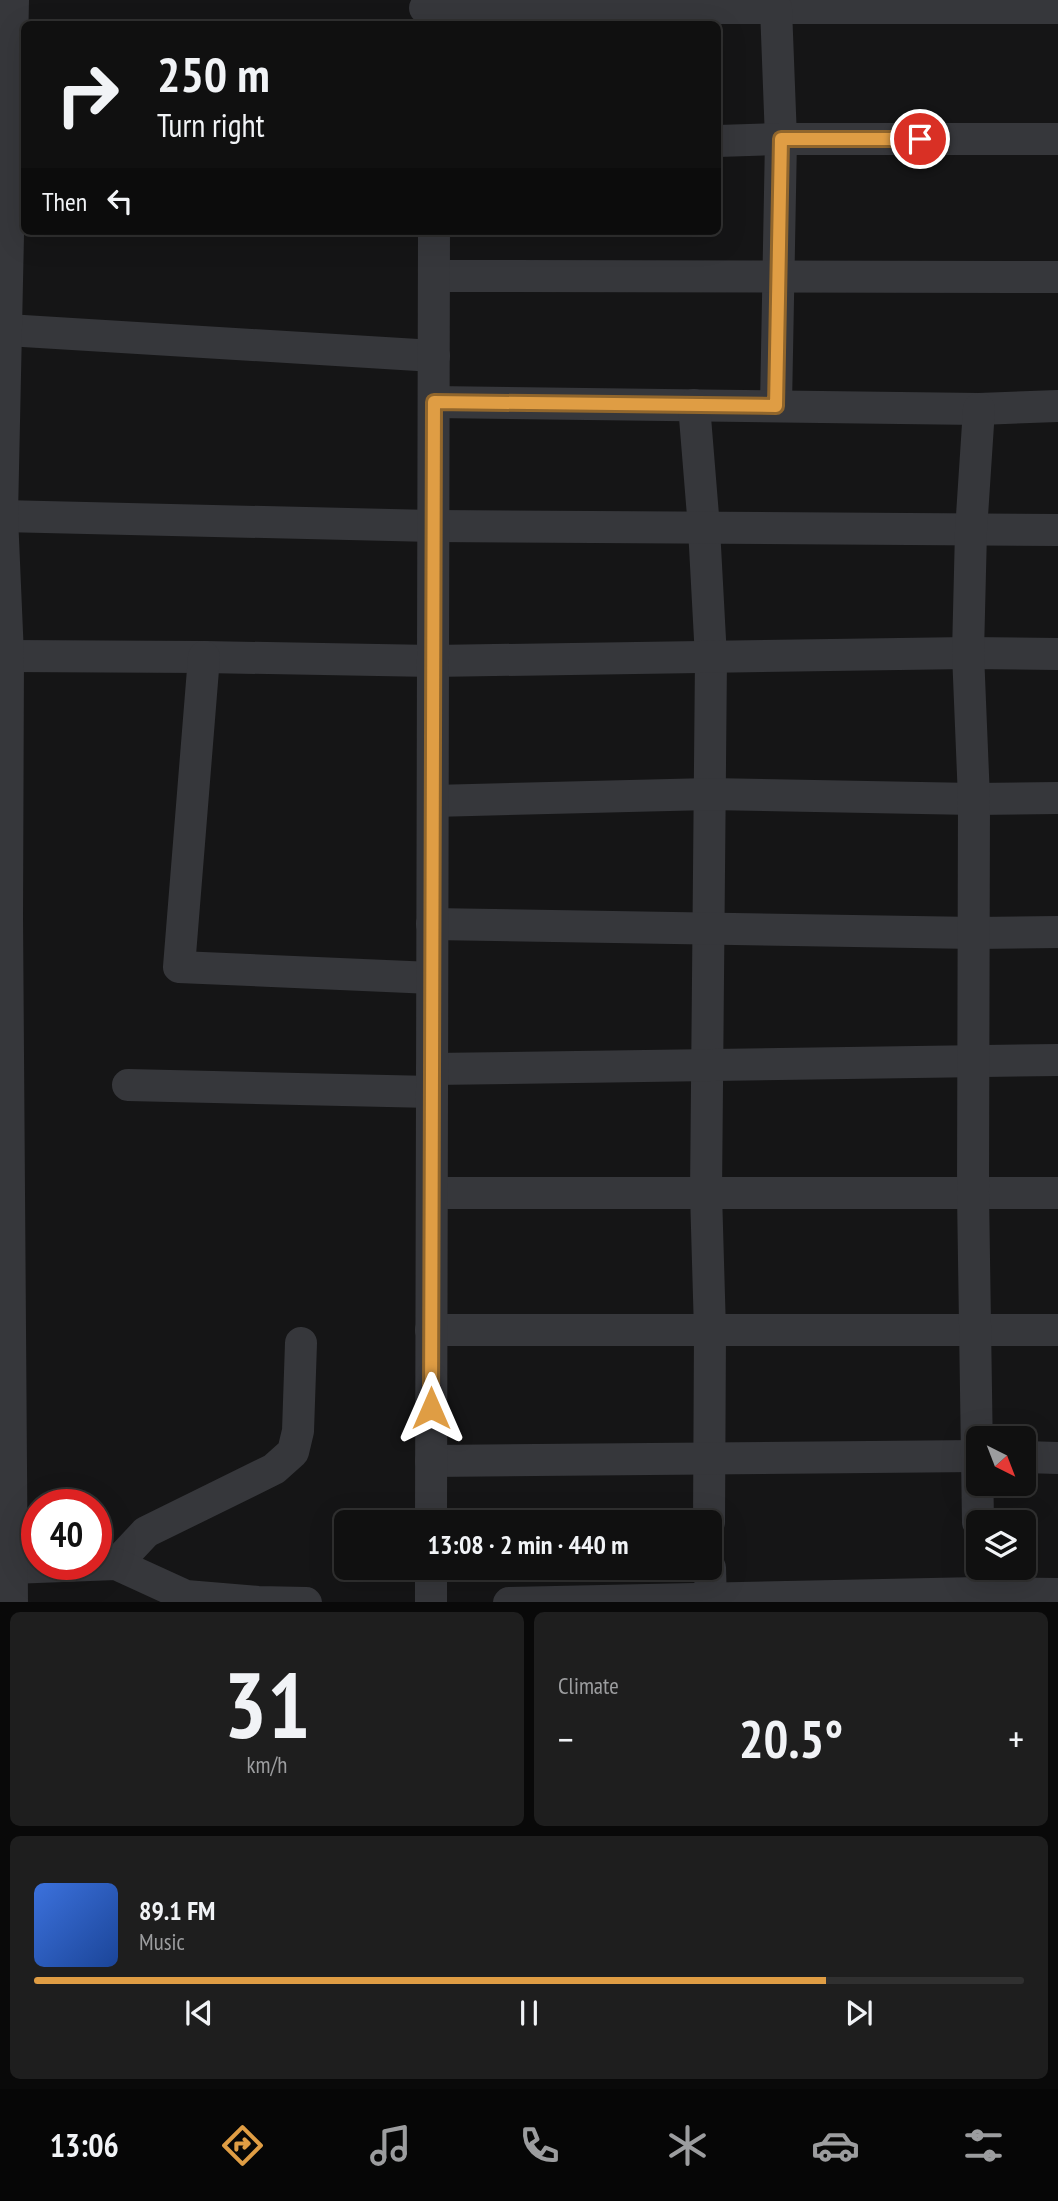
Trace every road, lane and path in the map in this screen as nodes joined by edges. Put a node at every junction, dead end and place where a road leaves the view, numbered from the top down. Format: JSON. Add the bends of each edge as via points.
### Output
{"nodes":[{"id":1,"x":13,"y":0,"type":"edge"},
{"id":2,"x":776,"y":4,"type":"edge"},
{"id":3,"x":1058,"y":8,"type":"edge"},
{"id":4,"x":425,"y":11,"type":"edge"},
{"id":5,"x":781,"y":139,"type":"junction"},
{"id":6,"x":1058,"y":139,"type":"edge"},
{"id":7,"x":721,"y":141,"type":"edge"},
{"id":8,"x":434,"y":235,"type":"edge"},
{"id":9,"x":434,"y":276,"type":"junction"},
{"id":10,"x":777,"y":277,"type":"junction"},
{"id":11,"x":1058,"y":277,"type":"edge"},
{"id":12,"x":7,"y":330,"type":"junction"},
{"id":13,"x":434,"y":356,"type":"junction"},
{"id":14,"x":434,"y":402,"type":"junction"},
{"id":15,"x":694,"y":405,"type":"junction"},
{"id":16,"x":776,"y":406,"type":"junction"},
{"id":17,"x":1058,"y":406,"type":"edge"},
{"id":18,"x":979,"y":409,"type":"junction"},
{"id":19,"x":2,"y":516,"type":"junction"},
{"id":20,"x":433,"y":526,"type":"junction"},
{"id":21,"x":704,"y":528,"type":"junction"},
{"id":22,"x":1058,"y":530,"type":"edge"},
{"id":23,"x":971,"y":531,"type":"junction"},
{"id":24,"x":968,"y":653,"type":"junction"},
{"id":25,"x":1058,"y":654,"type":"edge"},
{"id":26,"x":8,"y":656,"type":"junction"},
{"id":27,"x":204,"y":657,"type":"junction"},
{"id":28,"x":711,"y":658,"type":"junction"},
{"id":29,"x":433,"y":661,"type":"junction"},
{"id":30,"x":710,"y":794,"type":"junction"},
{"id":31,"x":1058,"y":798,"type":"edge"},
{"id":32,"x":974,"y":799,"type":"junction"},
{"id":33,"x":433,"y":801,"type":"junction"},
{"id":34,"x":4,"y":918,"type":"edge"},
{"id":35,"x":432,"y":924,"type":"junction"},
{"id":36,"x":707,"y":928,"type":"junction"},
{"id":37,"x":1058,"y":932,"type":"edge"},
{"id":38,"x":975,"y":933,"type":"junction"},
{"id":39,"x":432,"y":978,"type":"junction"},
{"id":40,"x":1058,"y":1060,"type":"edge"},
{"id":41,"x":974,"y":1062,"type":"junction"},
{"id":42,"x":707,"y":1065,"type":"junction"},
{"id":43,"x":432,"y":1081,"type":"junction"},
{"id":44,"x":128,"y":1086,"type":"dead end"},
{"id":45,"x":432,"y":1193,"type":"junction"},
{"id":46,"x":706,"y":1193,"type":"junction"},
{"id":47,"x":974,"y":1193,"type":"junction"},
{"id":48,"x":1058,"y":1193,"type":"edge"},
{"id":49,"x":431,"y":1330,"type":"junction"},
{"id":50,"x":1058,"y":1330,"type":"edge"},
{"id":51,"x":710,"y":1331,"type":"junction"},
{"id":52,"x":977,"y":1331,"type":"junction"},
{"id":53,"x":301,"y":1343,"type":"dead end"},
{"id":54,"x":978,"y":1426,"type":"edge"},
{"id":55,"x":5,"y":1447,"type":"edge"},
{"id":56,"x":966,"y":1456,"type":"edge"},
{"id":57,"x":1036,"y":1457,"type":"edge"},
{"id":58,"x":1058,"y":1458,"type":"edge"},
{"id":59,"x":708,"y":1459,"type":"junction"},
{"id":60,"x":431,"y":1461,"type":"junction"},
{"id":61,"x":431,"y":1510,"type":"edge"},
{"id":62,"x":709,"y":1510,"type":"edge"},
{"id":63,"x":116,"y":1564,"type":"junction"},
{"id":64,"x":11,"y":1568,"type":"junction"},
{"id":65,"x":431,"y":1580,"type":"edge"},
{"id":66,"x":979,"y":1588,"type":"edge"},
{"id":67,"x":711,"y":1590,"type":"edge"},
{"id":68,"x":1058,"y":1594,"type":"edge"},
{"id":69,"x":12,"y":1602,"type":"edge"},
{"id":70,"x":306,"y":1602,"type":"edge"},
{"id":71,"x":431,"y":1602,"type":"edge"},
{"id":72,"x":509,"y":1602,"type":"edge"}],
"edges":[{"from":1,"to":12,"type":"street"},
{"from":2,"to":3,"type":"street"},
{"from":2,"to":4,"type":"street"},
{"from":2,"to":5,"type":"street"},
{"from":5,"to":6,"type":"street"},
{"from":5,"to":7,"type":"street"},
{"from":5,"to":10,"type":"street"},
{"from":8,"to":9,"type":"street"},
{"from":9,"to":10,"type":"street"},
{"from":9,"to":13,"type":"street"},
{"from":10,"to":11,"type":"street"},
{"from":10,"to":16,"type":"street"},
{"from":12,"to":13,"type":"street"},
{"from":12,"to":19,"type":"street"},
{"from":13,"to":14,"type":"street"},
{"from":14,"to":15,"type":"street"},
{"from":14,"to":20,"type":"street"},
{"from":15,"to":16,"type":"street"},
{"from":15,"to":21,"type":"street"},
{"from":16,"to":18,"type":"street"},
{"from":17,"to":18,"type":"street"},
{"from":18,"to":23,"type":"street"},
{"from":19,"to":20,"type":"street"},
{"from":19,"to":26,"type":"street"},
{"from":20,"to":21,"type":"street"},
{"from":20,"to":29,"type":"street"},
{"from":21,"to":23,"type":"street"},
{"from":21,"to":28,"type":"street"},
{"from":22,"to":23,"type":"street"},
{"from":23,"to":24,"type":"street"},
{"from":24,"to":25,"type":"street"},
{"from":24,"to":28,"type":"street"},
{"from":24,"to":32,"type":"street"},
{"from":26,"to":27,"type":"street"},
{"from":26,"to":34,"type":"street"},
{"from":27,"to":29,"type":"street"},
{"from":27,"to":39,"type":"street","via":[[179,967]]},
{"from":28,"to":29,"type":"street"},
{"from":28,"to":30,"type":"street"},
{"from":29,"to":33,"type":"street"},
{"from":30,"to":32,"type":"street"},
{"from":30,"to":33,"type":"street"},
{"from":30,"to":36,"type":"street"},
{"from":31,"to":32,"type":"street"},
{"from":32,"to":38,"type":"street"},
{"from":33,"to":35,"type":"street"},
{"from":34,"to":55,"type":"street"},
{"from":35,"to":36,"type":"street"},
{"from":35,"to":39,"type":"street"},
{"from":36,"to":38,"type":"street"},
{"from":36,"to":42,"type":"street"},
{"from":37,"to":38,"type":"street"},
{"from":38,"to":41,"type":"street"},
{"from":39,"to":43,"type":"street"},
{"from":40,"to":41,"type":"street"},
{"from":41,"to":42,"type":"street"},
{"from":41,"to":47,"type":"street"},
{"from":42,"to":43,"type":"street"},
{"from":42,"to":46,"type":"street"},
{"from":43,"to":44,"type":"street"},
{"from":43,"to":45,"type":"street"},
{"from":45,"to":46,"type":"street"},
{"from":45,"to":49,"type":"street"},
{"from":46,"to":47,"type":"street"},
{"from":46,"to":51,"type":"street"},
{"from":47,"to":48,"type":"street"},
{"from":47,"to":52,"type":"street"},
{"from":49,"to":51,"type":"street"},
{"from":49,"to":60,"type":"street"},
{"from":50,"to":52,"type":"street"},
{"from":51,"to":52,"type":"street"},
{"from":51,"to":59,"type":"street"},
{"from":52,"to":54,"type":"street"},
{"from":53,"to":63,"type":"street","via":[[293,1452],[274,1469],[146,1532]]},
{"from":55,"to":64,"type":"street"},
{"from":56,"to":59,"type":"street"},
{"from":57,"to":58,"type":"street"},
{"from":59,"to":60,"type":"street"},
{"from":59,"to":62,"type":"street"},
{"from":60,"to":61,"type":"street"},
{"from":63,"to":64,"type":"street"},
{"from":63,"to":70,"type":"street","via":[[186,1596]]},
{"from":64,"to":69,"type":"street"},
{"from":65,"to":71,"type":"street"},
{"from":66,"to":67,"type":"street"},
{"from":66,"to":68,"type":"street"},
{"from":67,"to":72,"type":"street"}]}
